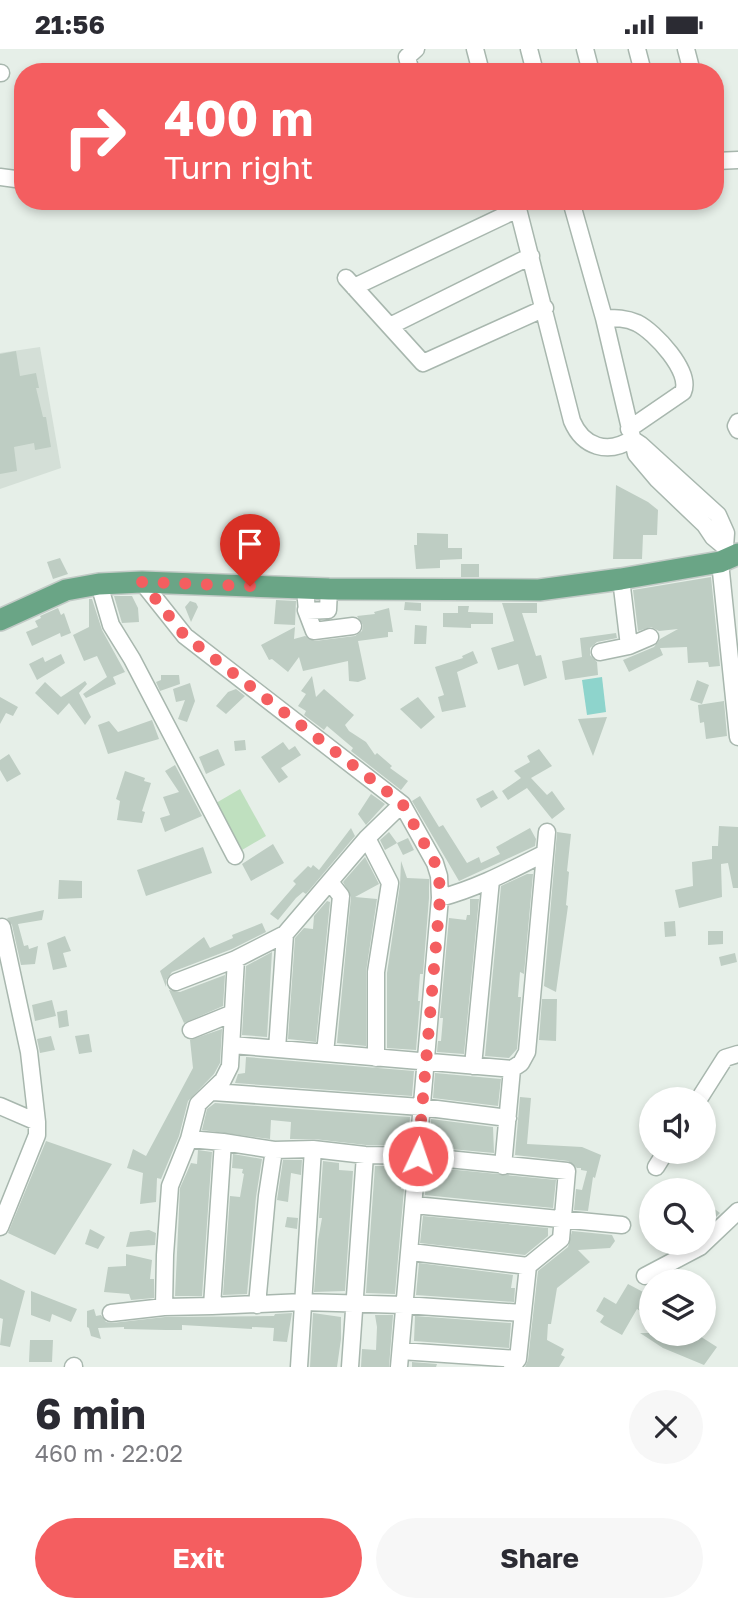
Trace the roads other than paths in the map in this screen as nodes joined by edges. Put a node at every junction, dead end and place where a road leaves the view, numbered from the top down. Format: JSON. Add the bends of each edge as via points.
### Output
{"nodes":[{"id":1,"x":416,"y":49,"type":"edge"},
{"id":2,"x":409,"y":63,"type":"edge"},
{"id":3,"x":506,"y":210,"type":"edge"},
{"id":4,"x":518,"y":210,"type":"edge"},
{"id":5,"x":574,"y":210,"type":"edge"},
{"id":6,"x":531,"y":256,"type":"junction"},
{"id":7,"x":545,"y":308,"type":"junction"},
{"id":8,"x":604,"y":318,"type":"junction"},
{"id":9,"x":390,"y":326,"type":"junction"},
{"id":10,"x":738,"y":422,"type":"edge"},
{"id":11,"x":738,"y":430,"type":"edge"},
{"id":12,"x":630,"y":434,"type":"junction"},
{"id":13,"x":728,"y":556,"type":"edge"},
{"id":14,"x":621,"y":579,"type":"junction"},
{"id":15,"x":142,"y":582,"type":"junction"},
{"id":16,"x":99,"y":584,"type":"junction"},
{"id":17,"x":305,"y":589,"type":"junction"},
{"id":18,"x":329,"y":599,"type":"junction"},
{"id":19,"x":306,"y":610,"type":"junction"},
{"id":20,"x":0,"y":620,"type":"edge"},
{"id":21,"x":353,"y":626,"type":"dead end"},
{"id":22,"x":334,"y":627,"type":"junction"},
{"id":23,"x":650,"y":637,"type":"dead end"},
{"id":24,"x":629,"y":646,"type":"junction"},
{"id":25,"x":600,"y":652,"type":"dead end"},
{"id":26,"x":738,"y":737,"type":"edge"},
{"id":27,"x":402,"y":803,"type":"junction"},
{"id":28,"x":547,"y":832,"type":"dead end"},
{"id":29,"x":367,"y":838,"type":"junction"},
{"id":30,"x":545,"y":853,"type":"junction"},
{"id":31,"x":235,"y":856,"type":"dead end"},
{"id":32,"x":491,"y":880,"type":"junction"},
{"id":33,"x":330,"y":881,"type":"junction"},
{"id":34,"x":440,"y":898,"type":"junction"},
{"id":35,"x":2,"y":927,"type":"dead end"},
{"id":36,"x":285,"y":934,"type":"junction"},
{"id":37,"x":236,"y":959,"type":"junction"},
{"id":38,"x":176,"y":982,"type":"dead end"},
{"id":39,"x":233,"y":1013,"type":"junction"},
{"id":40,"x":191,"y":1030,"type":"dead end"},
{"id":41,"x":232,"y":1045,"type":"junction"},
{"id":42,"x":277,"y":1049,"type":"junction"},
{"id":43,"x":325,"y":1053,"type":"junction"},
{"id":44,"x":738,"y":1053,"type":"edge"},
{"id":45,"x":376,"y":1058,"type":"junction"},
{"id":46,"x":426,"y":1061,"type":"junction"},
{"id":47,"x":473,"y":1066,"type":"junction"},
{"id":48,"x":512,"y":1069,"type":"junction"},
{"id":49,"x":707,"y":1087,"type":"edge"},
{"id":50,"x":213,"y":1092,"type":"junction"},
{"id":51,"x":0,"y":1106,"type":"edge"},
{"id":52,"x":421,"y":1107,"type":"junction"},
{"id":53,"x":508,"y":1118,"type":"junction"},
{"id":54,"x":37,"y":1122,"type":"junction"},
{"id":55,"x":189,"y":1139,"type":"junction"},
{"id":56,"x":223,"y":1142,"type":"junction"},
{"id":57,"x":313,"y":1149,"type":"junction"},
{"id":58,"x":274,"y":1150,"type":"junction"},
{"id":59,"x":365,"y":1155,"type":"junction"},
{"id":60,"x":418,"y":1156,"type":"junction"},
{"id":61,"x":658,"y":1164,"type":"edge"},
{"id":62,"x":503,"y":1166,"type":"junction"},
{"id":63,"x":656,"y":1167,"type":"dead end"},
{"id":64,"x":414,"y":1205,"type":"junction"},
{"id":65,"x":738,"y":1212,"type":"edge"},
{"id":66,"x":562,"y":1220,"type":"junction"},
{"id":67,"x":622,"y":1225,"type":"dead end"},
{"id":68,"x":0,"y":1227,"type":"edge"},
{"id":69,"x":411,"y":1252,"type":"junction"},
{"id":70,"x":528,"y":1266,"type":"junction"},
{"id":71,"x":658,"y":1269,"type":"edge"},
{"id":72,"x":303,"y":1302,"type":"junction"},
{"id":73,"x":354,"y":1304,"type":"junction"},
{"id":74,"x":257,"y":1305,"type":"junction"},
{"id":75,"x":404,"y":1305,"type":"junction"},
{"id":76,"x":212,"y":1306,"type":"junction"},
{"id":77,"x":164,"y":1307,"type":"junction"},
{"id":78,"x":111,"y":1313,"type":"dead end"},
{"id":79,"x":522,"y":1313,"type":"junction"},
{"id":80,"x":400,"y":1359,"type":"edge"},
{"id":81,"x":515,"y":1363,"type":"edge"},
{"id":82,"x":299,"y":1367,"type":"edge"},
{"id":83,"x":350,"y":1367,"type":"edge"}],
"edges":[{"from":1,"to":2,"type":"street","via":[[407,57]]},
{"from":3,"to":9,"type":"street","via":[[350,282]]},
{"from":4,"to":6,"type":"street"},
{"from":5,"to":8,"type":"street"},
{"from":6,"to":7,"type":"street"},
{"from":6,"to":9,"type":"street"},
{"from":7,"to":9,"type":"street","via":[[423,363]]},
{"from":7,"to":12,"type":"street","via":[[576,431],[590,444],[603,448],[618,447]]},
{"from":8,"to":12,"type":"street"},
{"from":8,"to":12,"type":"street","via":[[637,323],[654,334],[684,375],[683,392]]},
{"from":10,"to":11,"type":"street"},
{"from":12,"to":13,"type":"street","via":[[636,454],[705,525]]},
{"from":13,"to":14,"type":"main road"},
{"from":13,"to":26,"type":"street"},
{"from":14,"to":18,"type":"main road","via":[[539,590]]},
{"from":14,"to":24,"type":"street"},
{"from":15,"to":16,"type":"main road"},
{"from":15,"to":17,"type":"main road"},
{"from":15,"to":27,"type":"street","via":[[185,636]]},
{"from":16,"to":20,"type":"main road","via":[[66,590]]},
{"from":16,"to":31,"type":"street","via":[[111,625]]},
{"from":17,"to":18,"type":"main road"},
{"from":17,"to":19,"type":"street"},
{"from":18,"to":19,"type":"street"},
{"from":18,"to":22,"type":"street"},
{"from":19,"to":22,"type":"street","via":[[314,631]]},
{"from":21,"to":22,"type":"street"},
{"from":23,"to":24,"type":"street"},
{"from":24,"to":25,"type":"street"},
{"from":27,"to":29,"type":"street"},
{"from":27,"to":34,"type":"street","via":[[435,863]]},
{"from":28,"to":30,"type":"street"},
{"from":29,"to":33,"type":"street"},
{"from":29,"to":45,"type":"street","via":[[390,883],[376,972]]},
{"from":30,"to":32,"type":"street"},
{"from":30,"to":48,"type":"street","via":[[527,1052]]},
{"from":32,"to":34,"type":"street"},
{"from":32,"to":47,"type":"street"},
{"from":33,"to":36,"type":"street"},
{"from":33,"to":43,"type":"street","via":[[341,896]]},
{"from":34,"to":46,"type":"street"},
{"from":35,"to":54,"type":"street","via":[[29,1052]]},
{"from":36,"to":37,"type":"street"},
{"from":36,"to":42,"type":"street"},
{"from":37,"to":38,"type":"street"},
{"from":37,"to":39,"type":"street"},
{"from":39,"to":40,"type":"street"},
{"from":39,"to":41,"type":"street"},
{"from":41,"to":42,"type":"street"},
{"from":41,"to":50,"type":"street","via":[[230,1066]]},
{"from":42,"to":43,"type":"street"},
{"from":43,"to":45,"type":"street"},
{"from":44,"to":49,"type":"street","via":[[725,1058]]},
{"from":45,"to":46,"type":"street"},
{"from":46,"to":47,"type":"street"},
{"from":46,"to":52,"type":"street"},
{"from":47,"to":48,"type":"street"},
{"from":48,"to":53,"type":"street"},
{"from":50,"to":52,"type":"street"},
{"from":50,"to":55,"type":"street","via":[[198,1104]]},
{"from":51,"to":54,"type":"street"},
{"from":52,"to":53,"type":"street"},
{"from":52,"to":60,"type":"street"},
{"from":53,"to":62,"type":"street"},
{"from":54,"to":68,"type":"street","via":[[37,1135]]},
{"from":55,"to":56,"type":"street"},
{"from":55,"to":77,"type":"street","via":[[170,1186]]},
{"from":56,"to":58,"type":"street"},
{"from":56,"to":76,"type":"street"},
{"from":57,"to":58,"type":"street"},
{"from":57,"to":59,"type":"street"},
{"from":57,"to":72,"type":"street"},
{"from":58,"to":74,"type":"street"},
{"from":59,"to":60,"type":"street"},
{"from":59,"to":73,"type":"street"},
{"from":60,"to":62,"type":"street"},
{"from":60,"to":64,"type":"street"},
{"from":61,"to":63,"type":"street"},
{"from":62,"to":66,"type":"street","via":[[567,1171]]},
{"from":64,"to":66,"type":"street"},
{"from":64,"to":69,"type":"street"},
{"from":65,"to":71,"type":"street","via":[[700,1247]]},
{"from":66,"to":67,"type":"street"},
{"from":66,"to":70,"type":"street","via":[[561,1239]]},
{"from":69,"to":70,"type":"street"},
{"from":69,"to":75,"type":"street"},
{"from":70,"to":79,"type":"street"},
{"from":72,"to":73,"type":"street"},
{"from":72,"to":74,"type":"street"},
{"from":72,"to":82,"type":"street"},
{"from":73,"to":75,"type":"street"},
{"from":73,"to":83,"type":"street"},
{"from":74,"to":76,"type":"street"},
{"from":75,"to":79,"type":"street"},
{"from":75,"to":80,"type":"street"},
{"from":76,"to":77,"type":"street"},
{"from":77,"to":78,"type":"street"},
{"from":79,"to":81,"type":"street"},
{"from":80,"to":81,"type":"street"}]}
